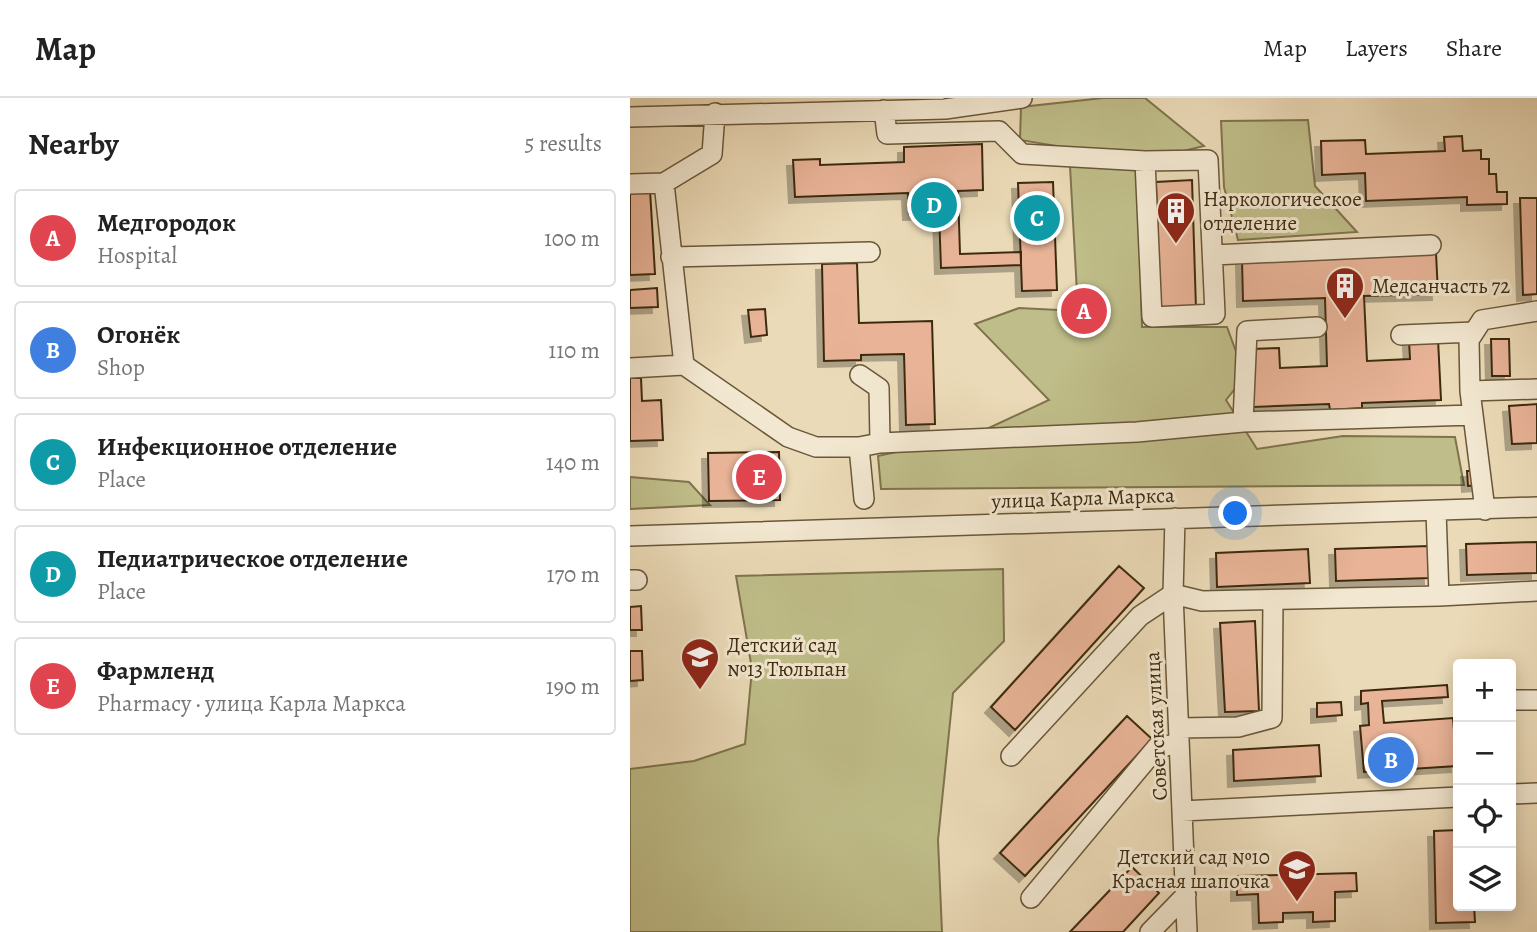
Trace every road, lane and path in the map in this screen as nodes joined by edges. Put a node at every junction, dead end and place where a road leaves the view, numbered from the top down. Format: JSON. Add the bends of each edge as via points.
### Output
{"nodes":[{"id":1,"x":1022,"y":98,"type":"edge"},
{"id":2,"x":944,"y":103,"type":"edge"},
{"id":3,"x":842,"y":105,"type":"edge"},
{"id":4,"x":884,"y":110,"type":"junction"},
{"id":5,"x":715,"y":113,"type":"junction"},
{"id":6,"x":630,"y":117,"type":"edge"},
{"id":7,"x":1145,"y":162,"type":"junction"},
{"id":8,"x":664,"y":183,"type":"junction"},
{"id":9,"x":630,"y":184,"type":"edge"},
{"id":10,"x":1431,"y":245,"type":"dead end"},
{"id":11,"x":870,"y":252,"type":"dead end"},
{"id":12,"x":1213,"y":255,"type":"junction"},
{"id":13,"x":671,"y":257,"type":"junction"},
{"id":14,"x":1537,"y":311,"type":"edge"},
{"id":15,"x":1317,"y":327,"type":"dead end"},
{"id":16,"x":1474,"y":332,"type":"junction"},
{"id":17,"x":1401,"y":335,"type":"dead end"},
{"id":18,"x":684,"y":365,"type":"junction"},
{"id":19,"x":630,"y":368,"type":"edge"},
{"id":20,"x":860,"y":375,"type":"dead end"},
{"id":21,"x":1537,"y":389,"type":"edge"},
{"id":22,"x":1470,"y":391,"type":"junction"},
{"id":23,"x":1473,"y":415,"type":"junction"},
{"id":24,"x":1243,"y":422,"type":"junction"},
{"id":25,"x":880,"y":443,"type":"junction"},
{"id":26,"x":859,"y":447,"type":"junction"},
{"id":27,"x":864,"y":499,"type":"dead end"},
{"id":28,"x":1537,"y":507,"type":"edge"},
{"id":29,"x":1485,"y":510,"type":"junction"},
{"id":30,"x":1436,"y":511,"type":"junction"},
{"id":31,"x":1175,"y":518,"type":"junction"},
{"id":32,"x":630,"y":536,"type":"edge"},
{"id":33,"x":1537,"y":592,"type":"edge"},
{"id":34,"x":1173,"y":594,"type":"junction"},
{"id":35,"x":1439,"y":596,"type":"junction"},
{"id":36,"x":1273,"y":600,"type":"junction"},
{"id":37,"x":1516,"y":700,"type":"edge"},
{"id":38,"x":1537,"y":700,"type":"edge"},
{"id":39,"x":1179,"y":736,"type":"junction"},
{"id":40,"x":1011,"y":756,"type":"dead end"},
{"id":41,"x":1537,"y":793,"type":"edge"},
{"id":42,"x":1516,"y":794,"type":"edge"},
{"id":43,"x":1453,"y":797,"type":"edge"},
{"id":44,"x":1182,"y":811,"type":"junction"},
{"id":45,"x":1186,"y":895,"type":"junction"},
{"id":46,"x":1031,"y":898,"type":"dead end"},
{"id":47,"x":1150,"y":932,"type":"edge"},
{"id":48,"x":1187,"y":932,"type":"edge"}],
"edges":[{"from":1,"to":2,"type":"street"},
{"from":2,"to":4,"type":"street"},
{"from":3,"to":4,"type":"street"},
{"from":3,"to":5,"type":"street"},
{"from":4,"to":7,"type":"street","via":[[887,134],[999,131],[1022,154]]},
{"from":5,"to":6,"type":"street"},
{"from":5,"to":8,"type":"street","via":[[712,154]]},
{"from":7,"to":12,"type":"street","via":[[1208,160]]},
{"from":7,"to":12,"type":"street","via":[[1152,317],[1215,314]]},
{"from":8,"to":9,"type":"street"},
{"from":8,"to":13,"type":"street"},
{"from":10,"to":12,"type":"street"},
{"from":11,"to":13,"type":"street"},
{"from":13,"to":18,"type":"street"},
{"from":14,"to":16,"type":"street","via":[[1482,320]]},
{"from":15,"to":24,"type":"street","via":[[1247,331]]},
{"from":16,"to":17,"type":"street"},
{"from":16,"to":22,"type":"street","via":[[1469,340]]},
{"from":18,"to":19,"type":"street"},
{"from":18,"to":26,"type":"street","via":[[788,437],[817,447]]},
{"from":20,"to":25,"type":"street","via":[[879,388]]},
{"from":21,"to":22,"type":"street"},
{"from":22,"to":23,"type":"street"},
{"from":23,"to":24,"type":"street"},
{"from":23,"to":29,"type":"street"},
{"from":24,"to":25,"type":"street","via":[[1137,432]]},
{"from":25,"to":26,"type":"street"},
{"from":26,"to":27,"type":"street"},
{"from":28,"to":29,"type":"street","name":"улица Карла Маркса"},
{"from":29,"to":30,"type":"street","name":"улица Карла Маркса"},
{"from":30,"to":31,"type":"street","name":"улица Карла Маркса"},
{"from":30,"to":35,"type":"street"},
{"from":31,"to":32,"type":"street","name":"улица Карла Маркса"},
{"from":31,"to":34,"type":"street","name":"Советская улица"},
{"from":33,"to":35,"type":"street"},
{"from":34,"to":36,"type":"street","via":[[1202,601]]},
{"from":34,"to":39,"type":"street","name":"Советская улица"},
{"from":34,"to":40,"type":"street","via":[[1139,616]]},
{"from":35,"to":36,"type":"street"},
{"from":36,"to":39,"type":"street","via":[[1272,718]]},
{"from":37,"to":38,"type":"street"},
{"from":39,"to":44,"type":"street","name":"Советская улица"},
{"from":39,"to":46,"type":"street","via":[[1157,747]]},
{"from":41,"to":42,"type":"street"},
{"from":43,"to":44,"type":"street"},
{"from":44,"to":45,"type":"street","name":"Советская улица"},
{"from":45,"to":47,"type":"street"},
{"from":45,"to":48,"type":"street","name":"Советская улица"}]}
